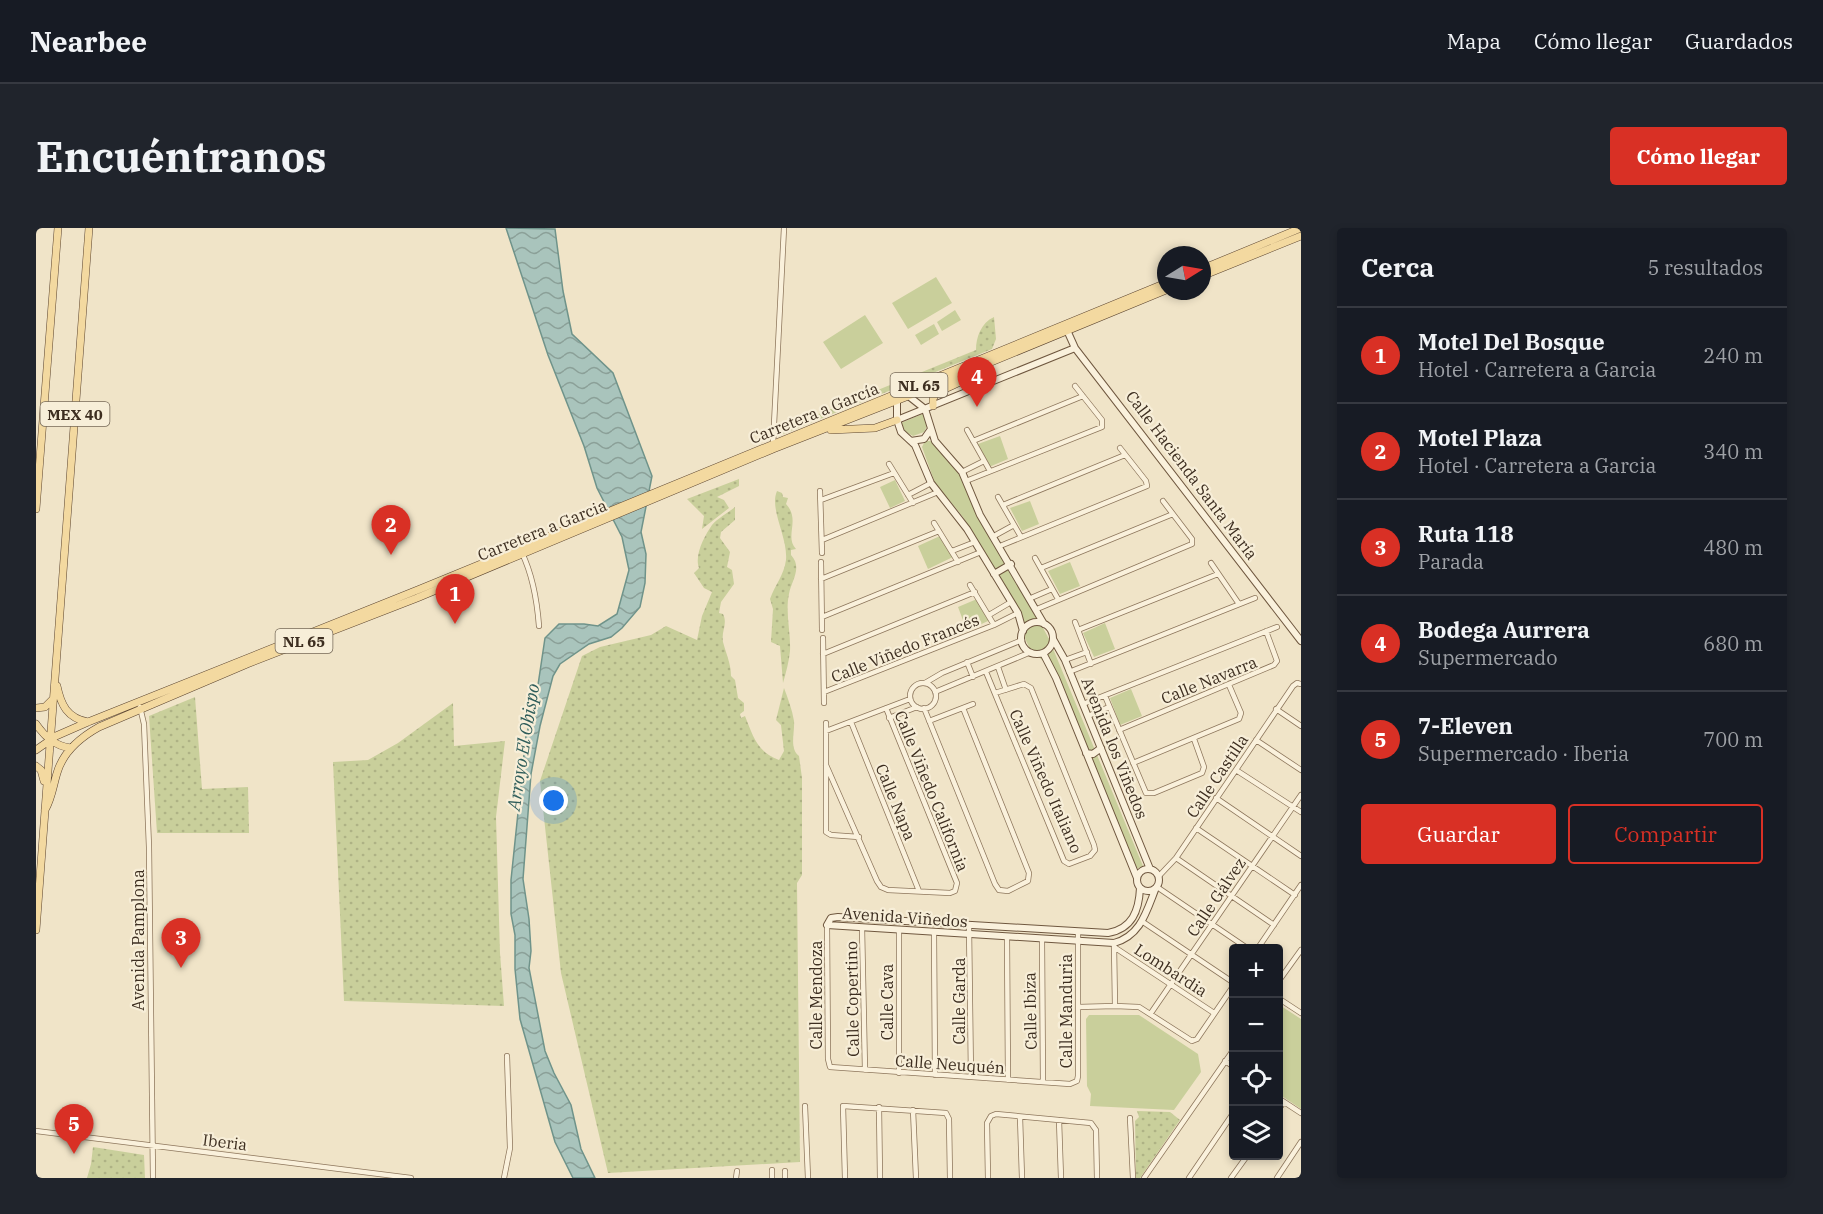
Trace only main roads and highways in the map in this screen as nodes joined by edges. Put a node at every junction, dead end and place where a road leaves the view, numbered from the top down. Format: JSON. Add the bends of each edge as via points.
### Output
{"nodes":[{"id":1,"x":58,"y":228,"type":"edge"},
{"id":2,"x":89,"y":228,"type":"edge"},
{"id":3,"x":1301,"y":228,"type":"edge"},
{"id":4,"x":1301,"y":236,"type":"edge"},
{"id":5,"x":1211,"y":265,"type":"edge"},
{"id":6,"x":1211,"y":272,"type":"edge"},
{"id":7,"x":1157,"y":287,"type":"edge"},
{"id":8,"x":1157,"y":293,"type":"edge"},
{"id":9,"x":1066,"y":327,"type":"junction"},
{"id":10,"x":988,"y":363,"type":"junction"},
{"id":11,"x":901,"y":396,"type":"junction"},
{"id":12,"x":933,"y":406,"type":"road end"},
{"id":13,"x":897,"y":420,"type":"road end"},
{"id":14,"x":825,"y":430,"type":"junction"},
{"id":15,"x":773,"y":446,"type":"junction"},
{"id":16,"x":674,"y":488,"type":"joint"},
{"id":17,"x":36,"y":509,"type":"edge"},
{"id":18,"x":604,"y":516,"type":"junction"},
{"id":19,"x":55,"y":678,"type":"junction"},
{"id":20,"x":53,"y":699,"type":"junction"},
{"id":21,"x":140,"y":705,"type":"junction"},
{"id":22,"x":36,"y":708,"type":"edge"},
{"id":23,"x":88,"y":722,"type":"junction"},
{"id":24,"x":36,"y":724,"type":"edge"},
{"id":25,"x":50,"y":740,"type":"junction"},
{"id":26,"x":71,"y":748,"type":"junction"},
{"id":27,"x":36,"y":750,"type":"edge"},
{"id":28,"x":36,"y":766,"type":"edge"},
{"id":29,"x":45,"y":795,"type":"junction"},
{"id":30,"x":45,"y":810,"type":"junction"},
{"id":31,"x":36,"y":930,"type":"edge"}],
"edges":[{"from":1,"to":17,"type":"main road","number":"MEX 40"},
{"from":2,"to":19,"type":"main road","number":"MEX 40"},
{"from":3,"to":5,"type":"main road"},
{"from":4,"to":6,"type":"main road"},
{"from":7,"to":9,"type":"main road","name":"Carretera a García","number":"NL 65"},
{"from":8,"to":9,"type":"main road","name":"Carretera a García","number":"NL 65"},
{"from":9,"to":10,"type":"main road","name":"Carretera a García","number":"NL 65"},
{"from":9,"to":11,"type":"main road","name":"Carretera a García","number":"NL 65"},
{"from":10,"to":11,"type":"main road","name":"Carretera a García","number":"NL 65"},
{"from":10,"to":12,"type":"main road","via":[[975,375],[936,393]]},
{"from":11,"to":14,"type":"main road","name":"Carretera a García","number":"NL 65"},
{"from":11,"to":15,"type":"main road","name":"Carretera a García","number":"NL 65"},
{"from":13,"to":14,"type":"main road","via":[[875,428]]},
{"from":14,"to":15,"type":"main road","number":"NL 65"},
{"from":15,"to":16,"type":"main road","name":"Carretera a García","number":"NL 65"},
{"from":16,"to":18,"type":"main road","name":"Carretera a Garcia","number":"NL 65"},
{"from":18,"to":21,"type":"main road","name":"Carretera a Garcia","number":"NL 65"},
{"from":18,"to":21,"type":"main road","name":"Carretera a Garcia","number":"NL 65","via":[[417,598]]},
{"from":19,"to":20,"type":"main road","number":"MEX 40"},
{"from":19,"to":23,"type":"main road","via":[[63,707]]},
{"from":20,"to":22,"type":"main road"},
{"from":20,"to":25,"type":"main road","number":"MEX 40"},
{"from":21,"to":23,"type":"main road","name":"Carretera a Garcia","number":"NL 65"},
{"from":21,"to":26,"type":"main road","name":"Carretera a Garcia","number":"NL 65","via":[[99,727]]},
{"from":23,"to":25,"type":"main road","name":"Carretera a Garcia","number":"NL 65"},
{"from":24,"to":25,"type":"main road"},
{"from":25,"to":26,"type":"main road"},
{"from":25,"to":27,"type":"main road","name":"Carretera a Garcia","number":"NL 65"},
{"from":25,"to":29,"type":"main road","number":"MEX 40"},
{"from":26,"to":30,"type":"main road","name":"Carretera a Garcia","number":"NL 65","via":[[58,770]]},
{"from":28,"to":29,"type":"main road","via":[[43,774]]},
{"from":29,"to":30,"type":"main road","number":"MEX 40"},
{"from":30,"to":31,"type":"main road","number":"MEX 40"}]}
